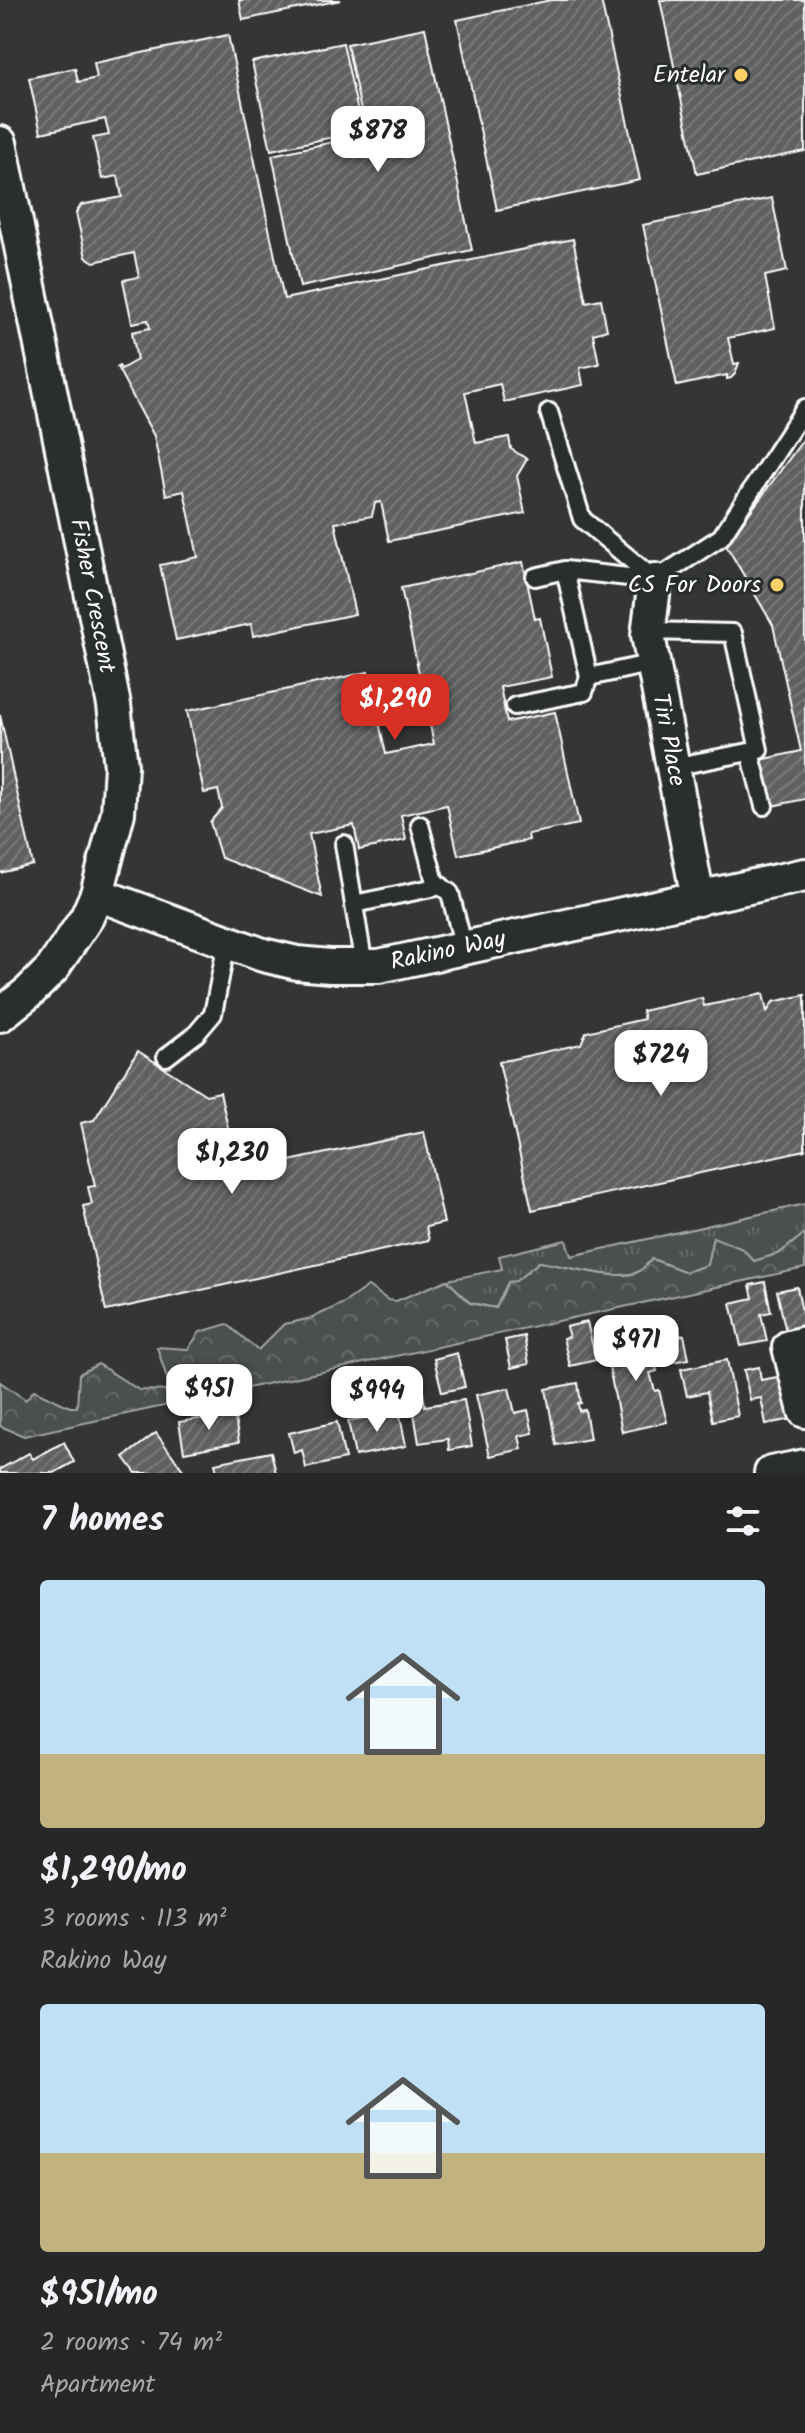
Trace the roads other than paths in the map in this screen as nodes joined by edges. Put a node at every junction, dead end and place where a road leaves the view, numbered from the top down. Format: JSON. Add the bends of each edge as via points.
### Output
{"nodes":[{"id":1,"x":0,"y":143,"type":"edge"},
{"id":2,"x":805,"y":408,"type":"edge"},
{"id":3,"x":549,"y":412,"type":"dead end"},
{"id":4,"x":565,"y":570,"type":"junction"},
{"id":5,"x":535,"y":577,"type":"dead end"},
{"id":6,"x":655,"y":580,"type":"junction"},
{"id":7,"x":648,"y":631,"type":"junction"},
{"id":8,"x":653,"y":663,"type":"junction"},
{"id":9,"x":589,"y":677,"type":"junction"},
{"id":10,"x":515,"y":706,"type":"dead end"},
{"id":11,"x":750,"y":752,"type":"junction"},
{"id":12,"x":673,"y":767,"type":"junction"},
{"id":13,"x":764,"y":806,"type":"dead end"},
{"id":14,"x":420,"y":825,"type":"dead end"},
{"id":15,"x":344,"y":844,"type":"dead end"},
{"id":16,"x":805,"y":875,"type":"edge"},
{"id":17,"x":441,"y":886,"type":"junction"},
{"id":18,"x":97,"y":894,"type":"junction"},
{"id":19,"x":698,"y":899,"type":"junction"},
{"id":20,"x":354,"y":904,"type":"junction"},
{"id":21,"x":227,"y":942,"type":"junction"},
{"id":22,"x":464,"y":948,"type":"junction"},
{"id":23,"x":364,"y":966,"type":"junction"},
{"id":24,"x":0,"y":1015,"type":"edge"},
{"id":25,"x":166,"y":1057,"type":"dead end"},
{"id":26,"x":787,"y":1347,"type":"edge"},
{"id":27,"x":805,"y":1411,"type":"edge"},
{"id":28,"x":805,"y":1466,"type":"edge"},
{"id":29,"x":771,"y":1473,"type":"edge"}],
"edges":[{"from":1,"to":18,"type":"street","name":"Fisher Crescent","via":[[119,739],[118,813]]},
{"from":2,"to":6,"type":"lane","via":[[721,537]]},
{"from":3,"to":6,"type":"lane","via":[[582,519]]},
{"from":4,"to":5,"type":"lane"},
{"from":4,"to":6,"type":"lane"},
{"from":4,"to":9,"type":"lane"},
{"from":6,"to":7,"type":"street","name":"Tiri Place"},
{"from":7,"to":8,"type":"street","name":"Tiri Place"},
{"from":7,"to":11,"type":"lane","via":[[733,633],[759,750]]},
{"from":8,"to":9,"type":"lane"},
{"from":8,"to":12,"type":"street","name":"Tiri Place"},
{"from":9,"to":10,"type":"lane","via":[[584,692]]},
{"from":11,"to":12,"type":"lane"},
{"from":11,"to":13,"type":"lane"},
{"from":12,"to":19,"type":"street","name":"Tiri Place"},
{"from":14,"to":17,"type":"lane","via":[[435,882]]},
{"from":15,"to":20,"type":"lane"},
{"from":16,"to":19,"type":"street","name":"Rakino Way"},
{"from":17,"to":20,"type":"lane"},
{"from":17,"to":22,"type":"lane","via":[[450,893]]},
{"from":18,"to":21,"type":"street","name":"Rakino Way"},
{"from":18,"to":24,"type":"street","name":"Fisher Crescent","via":[[52,969]]},
{"from":19,"to":22,"type":"street","name":"Rakino Way"},
{"from":20,"to":23,"type":"lane"},
{"from":21,"to":23,"type":"street","name":"Rakino Way","via":[[297,963]]},
{"from":21,"to":25,"type":"lane","via":[[213,1014]]},
{"from":22,"to":23,"type":"street","name":"Rakino Way"},
{"from":26,"to":27,"type":"street"},
{"from":28,"to":29,"type":"street"}]}
